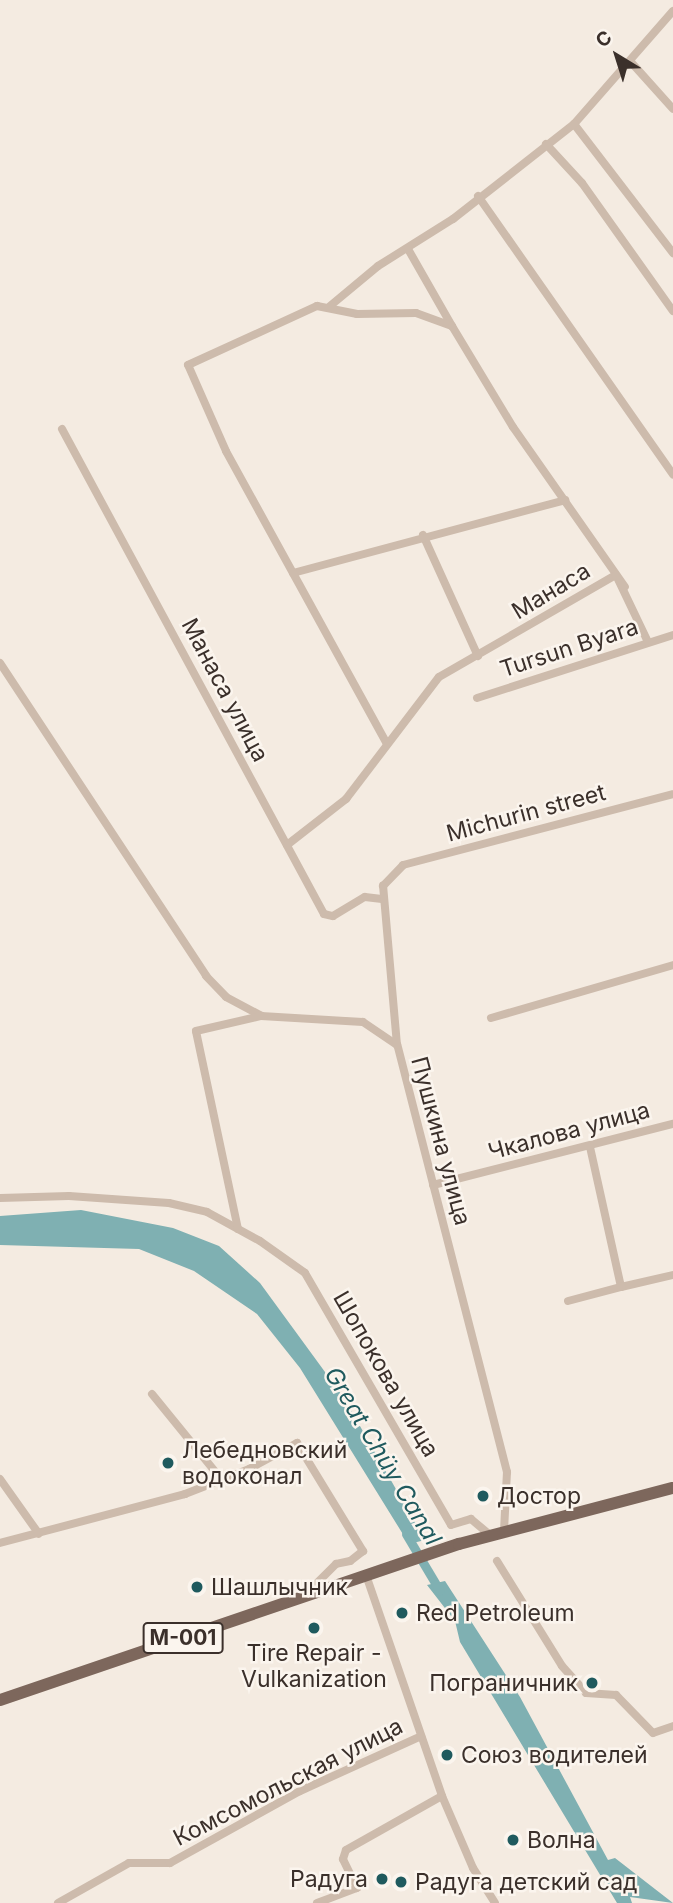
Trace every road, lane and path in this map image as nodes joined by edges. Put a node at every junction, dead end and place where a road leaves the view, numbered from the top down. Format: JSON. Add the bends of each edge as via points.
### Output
{"nodes":[{"id":1,"x":673,"y":11,"type":"edge"},
{"id":2,"x":630,"y":61,"type":"junction"},
{"id":3,"x":673,"y":109,"type":"edge"},
{"id":4,"x":573,"y":124,"type":"junction"},
{"id":5,"x":546,"y":144,"type":"junction"},
{"id":6,"x":478,"y":196,"type":"junction"},
{"id":7,"x":408,"y":249,"type":"junction"},
{"id":8,"x":673,"y":253,"type":"edge"},
{"id":9,"x":330,"y":306,"type":"junction"},
{"id":10,"x":673,"y":311,"type":"edge"},
{"id":11,"x":452,"y":326,"type":"junction"},
{"id":12,"x":62,"y":429,"type":"dead end"},
{"id":13,"x":673,"y":474,"type":"edge"},
{"id":14,"x":565,"y":500,"type":"junction"},
{"id":15,"x":423,"y":535,"type":"junction"},
{"id":16,"x":293,"y":573,"type":"junction"},
{"id":17,"x":616,"y":575,"type":"junction"},
{"id":18,"x":673,"y":635,"type":"edge"},
{"id":19,"x":648,"y":642,"type":"junction"},
{"id":20,"x":478,"y":656,"type":"junction"},
{"id":21,"x":0,"y":663,"type":"edge"},
{"id":22,"x":477,"y":698,"type":"dead end"},
{"id":23,"x":387,"y":744,"type":"junction"},
{"id":24,"x":673,"y":794,"type":"edge"},
{"id":25,"x":287,"y":845,"type":"junction"},
{"id":26,"x":382,"y":899,"type":"junction"},
{"id":27,"x":673,"y":965,"type":"edge"},
{"id":28,"x":261,"y":1016,"type":"junction"},
{"id":29,"x":491,"y":1018,"type":"dead end"},
{"id":30,"x":397,"y":1045,"type":"junction"},
{"id":31,"x":673,"y":1124,"type":"edge"},
{"id":32,"x":590,"y":1147,"type":"junction"},
{"id":33,"x":433,"y":1185,"type":"junction"},
{"id":34,"x":0,"y":1198,"type":"edge"},
{"id":35,"x":238,"y":1229,"type":"junction"},
{"id":36,"x":673,"y":1275,"type":"edge"},
{"id":37,"x":621,"y":1287,"type":"junction"},
{"id":38,"x":568,"y":1301,"type":"dead end"},
{"id":39,"x":152,"y":1394,"type":"dead end"},
{"id":40,"x":0,"y":1479,"type":"edge"},
{"id":41,"x":221,"y":1479,"type":"junction"},
{"id":42,"x":673,"y":1488,"type":"edge"},
{"id":43,"x":504,"y":1531,"type":"junction"},
{"id":44,"x":39,"y":1534,"type":"junction"},
{"id":45,"x":490,"y":1535,"type":"junction"},
{"id":46,"x":0,"y":1543,"type":"edge"},
{"id":47,"x":497,"y":1561,"type":"dead end"},
{"id":48,"x":366,"y":1575,"type":"junction"},
{"id":49,"x":304,"y":1597,"type":"junction"},
{"id":50,"x":0,"y":1700,"type":"edge"},
{"id":51,"x":673,"y":1726,"type":"edge"},
{"id":52,"x":421,"y":1736,"type":"junction"},
{"id":53,"x":442,"y":1796,"type":"junction"},
{"id":54,"x":58,"y":1903,"type":"edge"},
{"id":55,"x":317,"y":1903,"type":"edge"},
{"id":56,"x":495,"y":1903,"type":"edge"}],
"edges":[{"from":1,"to":2,"type":"street"},
{"from":2,"to":3,"type":"street"},
{"from":2,"to":4,"type":"street"},
{"from":4,"to":5,"type":"street"},
{"from":4,"to":8,"type":"street"},
{"from":5,"to":6,"type":"street"},
{"from":5,"to":10,"type":"street","via":[[582,183]]},
{"from":6,"to":7,"type":"street"},
{"from":6,"to":13,"type":"street"},
{"from":7,"to":9,"type":"street","via":[[357,281]]},
{"from":7,"to":11,"type":"street","name":"Манаса"},
{"from":9,"to":11,"type":"street","via":[[357,314],[416,313]]},
{"from":9,"to":16,"type":"street","via":[[317,306],[188,365],[226,451]]},
{"from":11,"to":14,"type":"street","name":"Манаса","via":[[513,427]]},
{"from":12,"to":25,"type":"street","name":"Манаса улица"},
{"from":14,"to":15,"type":"street"},
{"from":14,"to":17,"type":"street","name":"Манаса"},
{"from":15,"to":16,"type":"street"},
{"from":15,"to":20,"type":"street"},
{"from":16,"to":23,"type":"street"},
{"from":17,"to":19,"type":"street","name":"Манаса"},
{"from":17,"to":20,"type":"street","name":"Манаса"},
{"from":18,"to":19,"type":"street","name":"Tursun Byara"},
{"from":19,"to":22,"type":"street","name":"Tursun Byara"},
{"from":20,"to":23,"type":"street","name":"Манаса","via":[[439,677]]},
{"from":21,"to":28,"type":"street","name":"Пушкина улица","via":[[206,976],[226,997]]},
{"from":23,"to":25,"type":"street","name":"Манаса","via":[[346,799]]},
{"from":24,"to":26,"type":"street","name":"Michurin street","via":[[403,865],[391,873]]},
{"from":25,"to":26,"type":"street","name":"Манаса улица","via":[[324,914],[333,916],[365,897]]},
{"from":26,"to":30,"type":"street"},
{"from":27,"to":29,"type":"street"},
{"from":28,"to":30,"type":"street","name":"Пушкина улица","via":[[363,1022]]},
{"from":28,"to":35,"type":"street","via":[[197,1031]]},
{"from":30,"to":33,"type":"street","name":"Пушкина улица"},
{"from":31,"to":32,"type":"street","name":"Чкалова улица"},
{"from":32,"to":33,"type":"street","name":"Чкалова улица"},
{"from":32,"to":37,"type":"street"},
{"from":33,"to":43,"type":"street","name":"Пушкина улица","via":[[507,1472]]},
{"from":34,"to":35,"type":"street","name":"Шопокова улица","via":[[69,1196],[169,1202],[207,1212]]},
{"from":35,"to":45,"type":"street","name":"Шопокова улица","via":[[305,1273],[450,1525],[471,1519]]},
{"from":36,"to":37,"type":"street"},
{"from":37,"to":38,"type":"street"},
{"from":39,"to":41,"type":"street"},
{"from":40,"to":44,"type":"street"},
{"from":41,"to":44,"type":"street","via":[[128,1512]]},
{"from":41,"to":49,"type":"street","via":[[298,1443],[363,1551],[336,1564]]},
{"from":42,"to":43,"type":"main road","number":"М-001"},
{"from":43,"to":45,"type":"main road","number":"М-001"},
{"from":44,"to":46,"type":"street"},
{"from":45,"to":48,"type":"main road","number":"М-001"},
{"from":47,"to":51,"type":"street","via":[[562,1667],[586,1693],[616,1695],[653,1733]]},
{"from":48,"to":49,"type":"main road","number":"М-001"},
{"from":48,"to":52,"type":"street"},
{"from":49,"to":50,"type":"main road","number":"М-001"},
{"from":52,"to":53,"type":"street"},
{"from":52,"to":54,"type":"street","name":"Комсомольская улица","via":[[300,1791],[170,1863],[129,1863]]},
{"from":53,"to":55,"type":"street","via":[[346,1850],[343,1858],[357,1888]]},
{"from":53,"to":56,"type":"street","via":[[473,1868]]}]}
